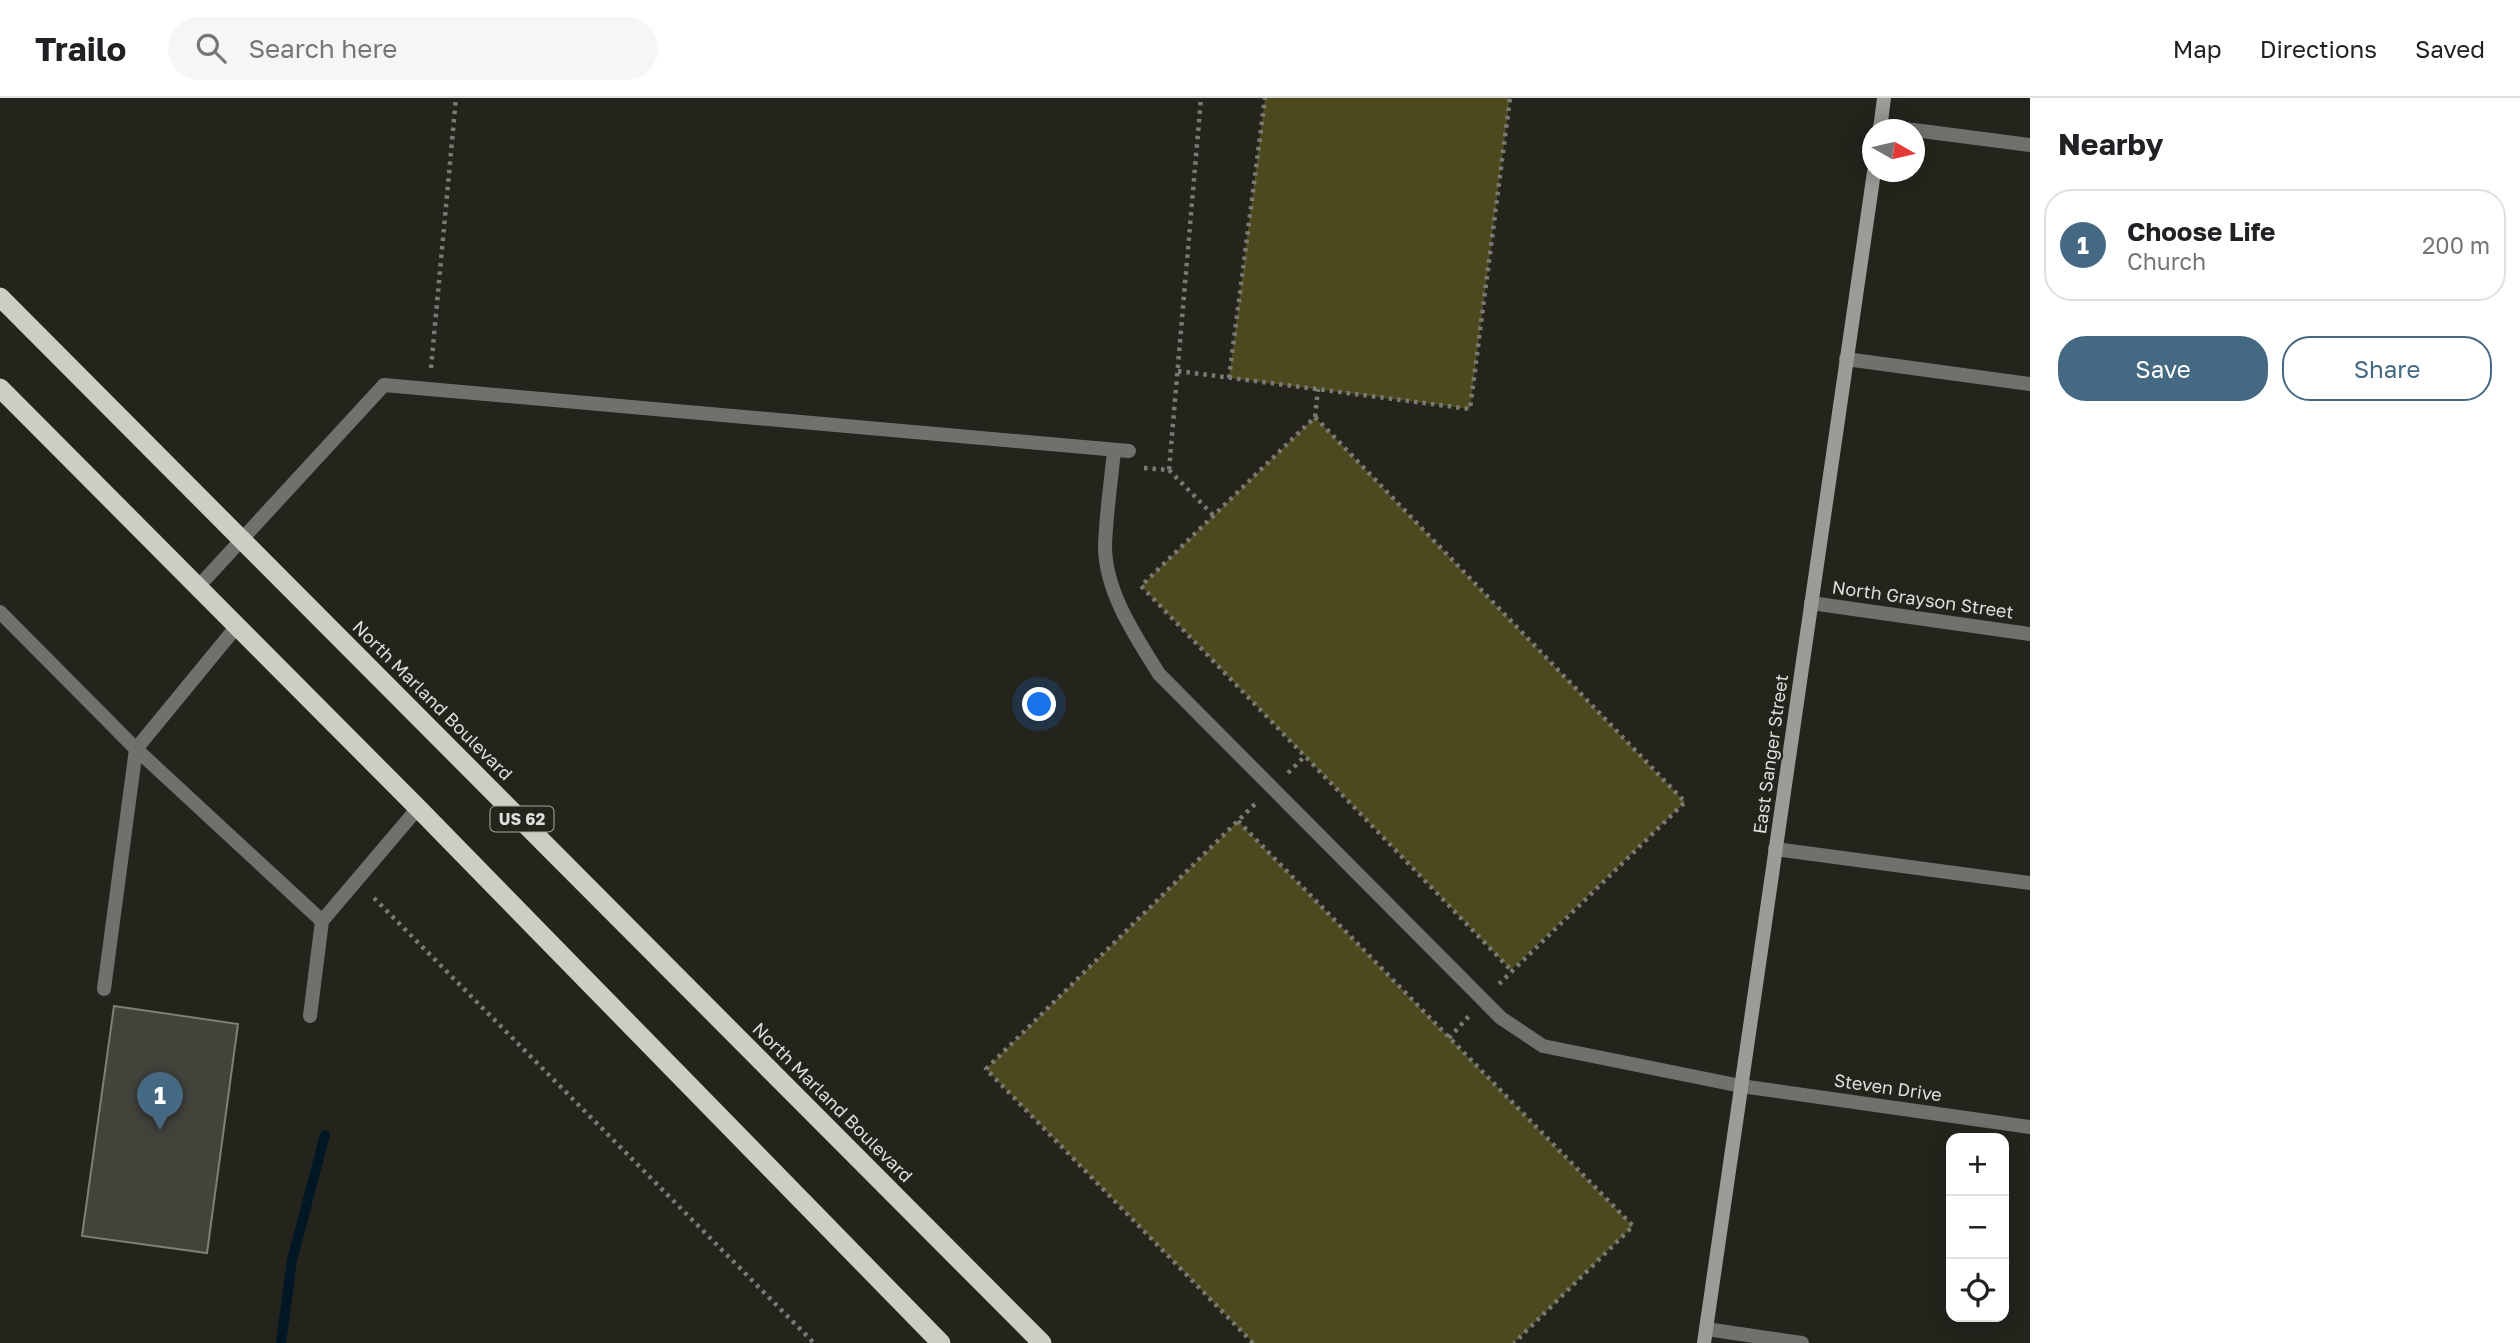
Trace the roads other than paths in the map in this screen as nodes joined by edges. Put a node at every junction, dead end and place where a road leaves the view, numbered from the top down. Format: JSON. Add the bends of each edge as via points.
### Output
{"nodes":[{"id":1,"x":1884,"y":98,"type":"edge"},
{"id":2,"x":1881,"y":119,"type":"edge"},
{"id":3,"x":1925,"y":132,"type":"edge"},
{"id":4,"x":2030,"y":145,"type":"edge"},
{"id":5,"x":1873,"y":182,"type":"edge"},
{"id":6,"x":0,"y":297,"type":"edge"},
{"id":7,"x":1846,"y":359,"type":"junction"},
{"id":8,"x":2030,"y":384,"type":"edge"},
{"id":9,"x":0,"y":388,"type":"edge"},
{"id":10,"x":242,"y":539,"type":"junction"},
{"id":11,"x":198,"y":587,"type":"junction"},
{"id":12,"x":1811,"y":603,"type":"junction"},
{"id":13,"x":0,"y":612,"type":"edge"},
{"id":14,"x":237,"y":626,"type":"junction"},
{"id":15,"x":2030,"y":634,"type":"edge"},
{"id":16,"x":135,"y":749,"type":"junction"},
{"id":17,"x":418,"y":808,"type":"junction"},
{"id":18,"x":1775,"y":849,"type":"junction"},
{"id":19,"x":2030,"y":883,"type":"edge"},
{"id":20,"x":322,"y":921,"type":"junction"},
{"id":21,"x":104,"y":989,"type":"dead end"},
{"id":22,"x":310,"y":1016,"type":"dead end"},
{"id":23,"x":1741,"y":1086,"type":"junction"},
{"id":24,"x":2030,"y":1126,"type":"edge"},
{"id":25,"x":1705,"y":1336,"type":"edge"},
{"id":26,"x":941,"y":1343,"type":"edge"},
{"id":27,"x":1042,"y":1343,"type":"edge"},
{"id":28,"x":1802,"y":1343,"type":"edge"}],
"edges":[{"from":1,"to":2,"type":"main road"},
{"from":3,"to":4,"type":"street"},
{"from":5,"to":7,"type":"main road","name":"East Sanger Street"},
{"from":6,"to":10,"type":"highway","name":"North Marland Boulevard","number":"US 62"},
{"from":7,"to":8,"type":"street"},
{"from":7,"to":12,"type":"main road","name":"East Sanger Street"},
{"from":9,"to":11,"type":"highway"},
{"from":10,"to":11,"type":"street"},
{"from":10,"to":23,"type":"street","name":"Steven Drive","via":[[384,385],[1121,450],[1112,465],[1105,549],[1114,589],[1159,674],[1501,1018],[1543,1046]]},
{"from":10,"to":27,"type":"highway","name":"North Marland Boulevard","number":"US 62"},
{"from":11,"to":14,"type":"highway"},
{"from":12,"to":15,"type":"street","name":"North Grayson Street"},
{"from":12,"to":18,"type":"main road","name":"East Sanger Street"},
{"from":13,"to":16,"type":"street"},
{"from":14,"to":16,"type":"street"},
{"from":14,"to":17,"type":"highway"},
{"from":16,"to":20,"type":"street"},
{"from":16,"to":21,"type":"street"},
{"from":17,"to":20,"type":"street"},
{"from":17,"to":26,"type":"highway"},
{"from":18,"to":19,"type":"street"},
{"from":18,"to":23,"type":"main road","name":"East Sanger Street"},
{"from":20,"to":22,"type":"street"},
{"from":23,"to":24,"type":"street","name":"Steven Drive"},
{"from":23,"to":25,"type":"main road","name":"East Sanger Street"},
{"from":25,"to":28,"type":"street"}]}
